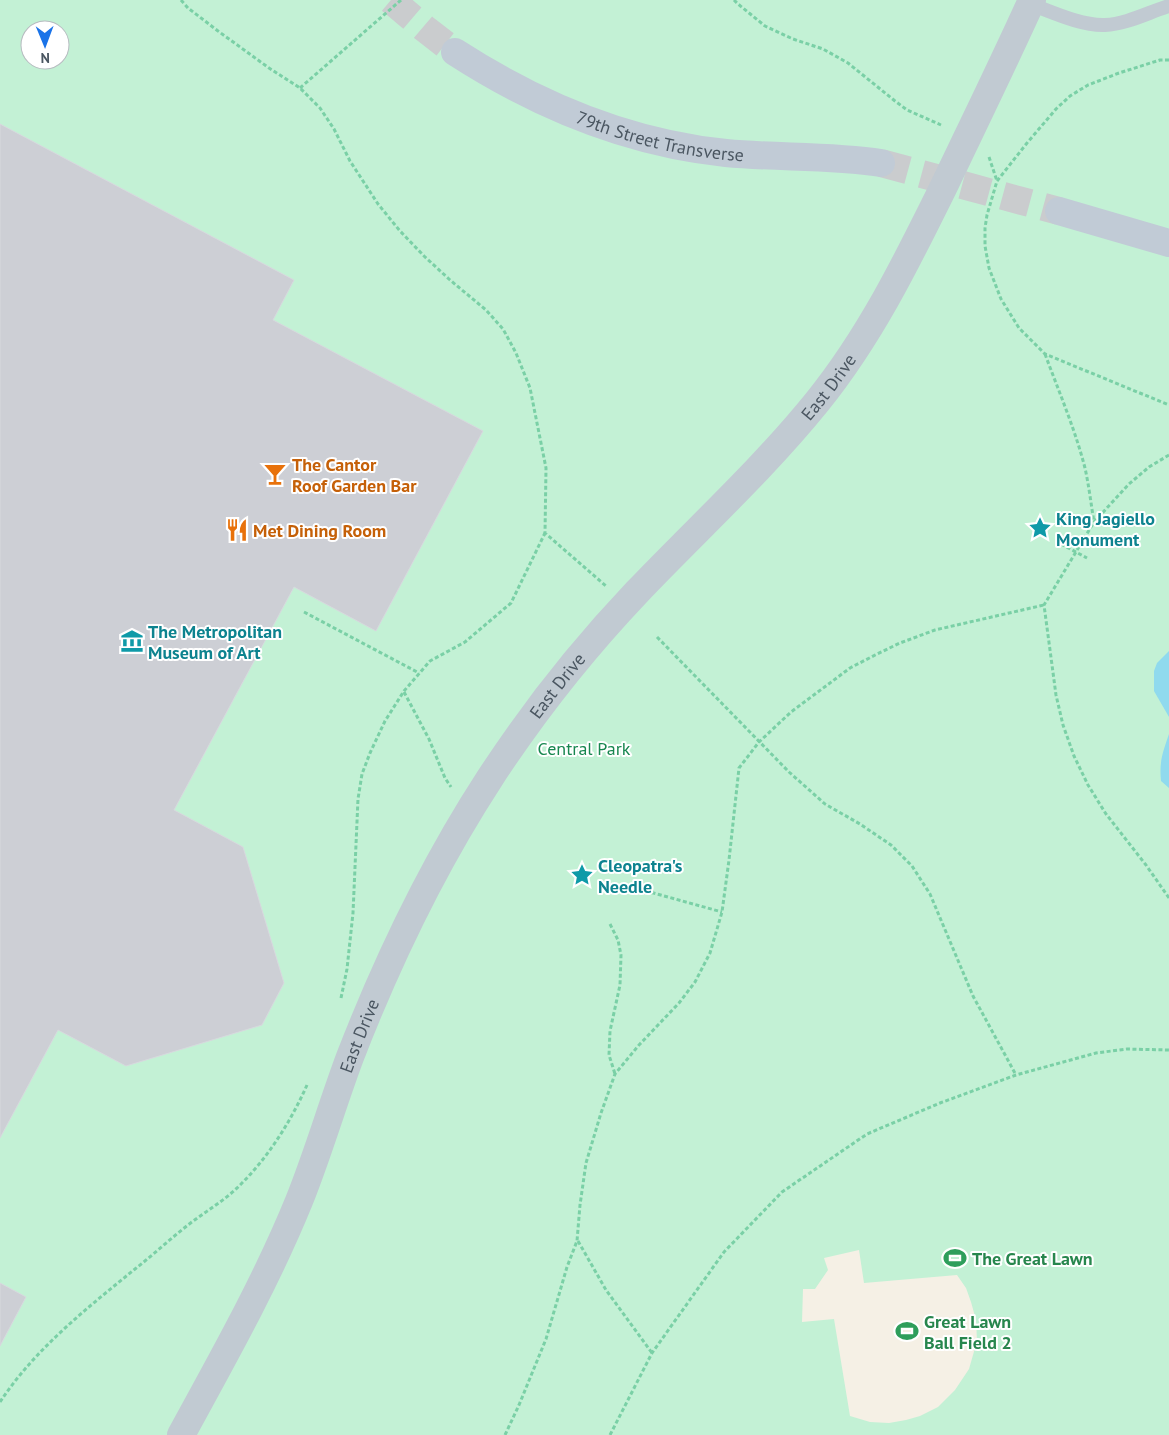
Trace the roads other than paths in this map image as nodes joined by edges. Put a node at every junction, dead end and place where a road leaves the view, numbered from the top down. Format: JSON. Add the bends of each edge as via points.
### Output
{"nodes":[{"id":1,"x":1031,"y":2,"type":"edge"},
{"id":2,"x":1169,"y":6,"type":"edge"},
{"id":3,"x":455,"y":52,"type":"tunnel mouth"},
{"id":4,"x":881,"y":163,"type":"tunnel mouth"},
{"id":5,"x":1058,"y":211,"type":"tunnel mouth"},
{"id":6,"x":1169,"y":243,"type":"edge"},
{"id":7,"x":182,"y":1435,"type":"edge"}],
"edges":[{"from":1,"to":2,"type":"lane","via":[[1093,25],[1130,20]]},
{"from":1,"to":7,"type":"street","name":"East Drive","via":[[905,266],[844,366],[765,462],[590,644],[544,702],[468,812],[426,885],[386,969],[348,1062],[302,1194],[271,1265]]},
{"from":3,"to":4,"type":"main road","name":"79th Street Transverse","via":[[541,101],[630,134],[724,152],[823,156]]},
{"from":5,"to":6,"type":"main road"}]}
